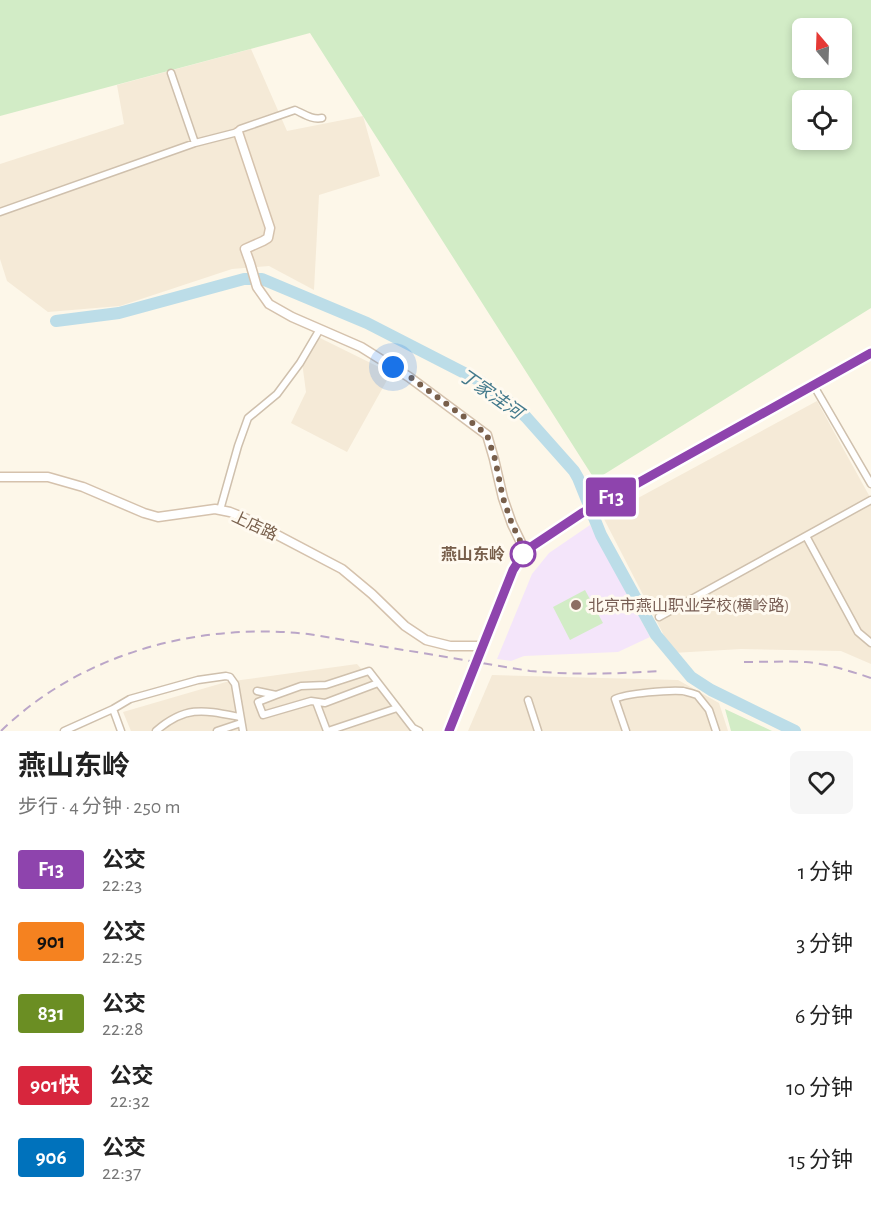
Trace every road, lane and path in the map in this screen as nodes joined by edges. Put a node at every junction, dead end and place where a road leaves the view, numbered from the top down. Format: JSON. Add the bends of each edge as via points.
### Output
{"nodes":[{"id":1,"x":171,"y":73,"type":"dead end"},
{"id":2,"x":322,"y":118,"type":"dead end"},
{"id":3,"x":238,"y":132,"type":"junction"},
{"id":4,"x":195,"y":143,"type":"junction"},
{"id":5,"x":0,"y":212,"type":"edge"},
{"id":6,"x":320,"y":329,"type":"junction"},
{"id":7,"x":871,"y":353,"type":"edge"},
{"id":8,"x":814,"y":386,"type":"junction"},
{"id":9,"x":0,"y":477,"type":"edge"},
{"id":10,"x":871,"y":484,"type":"edge"},
{"id":11,"x":871,"y":501,"type":"edge"},
{"id":12,"x":220,"y":510,"type":"junction"},
{"id":13,"x":806,"y":536,"type":"junction"},
{"id":14,"x":525,"y":551,"type":"junction"},
{"id":15,"x":659,"y":617,"type":"dead end"},
{"id":16,"x":871,"y":643,"type":"edge"},
{"id":17,"x":483,"y":646,"type":"junction"},
{"id":18,"x":378,"y":683,"type":"junction"},
{"id":19,"x":257,"y":691,"type":"dead end"},
{"id":20,"x":276,"y":695,"type":"junction"},
{"id":21,"x":528,"y":700,"type":"dead end"},
{"id":22,"x":316,"y":702,"type":"junction"},
{"id":23,"x":398,"y":708,"type":"junction"},
{"id":24,"x":113,"y":709,"type":"junction"},
{"id":25,"x":241,"y":720,"type":"junction"},
{"id":26,"x":536,"y":730,"type":"edge"},
{"id":27,"x":64,"y":731,"type":"edge"},
{"id":28,"x":120,"y":731,"type":"edge"},
{"id":29,"x":156,"y":731,"type":"edge"},
{"id":30,"x":217,"y":731,"type":"edge"},
{"id":31,"x":243,"y":731,"type":"edge"},
{"id":32,"x":328,"y":731,"type":"edge"},
{"id":33,"x":419,"y":731,"type":"edge"},
{"id":34,"x":449,"y":731,"type":"edge"},
{"id":35,"x":626,"y":731,"type":"edge"},
{"id":36,"x":716,"y":731,"type":"edge"}],
"edges":[{"from":1,"to":4,"type":"street"},
{"from":2,"to":3,"type":"street","via":[[295,110]]},
{"from":3,"to":4,"type":"street"},
{"from":3,"to":6,"type":"street","via":[[270,228],[268,238],[245,249],[257,287],[268,304]]},
{"from":4,"to":5,"type":"street"},
{"from":6,"to":12,"type":"street","via":[[277,394],[248,418]]},
{"from":6,"to":14,"type":"street","via":[[361,347],[410,377],[487,435],[503,498]]},
{"from":7,"to":8,"type":"street"},
{"from":8,"to":10,"type":"street"},
{"from":8,"to":14,"type":"street","via":[[582,513]]},
{"from":9,"to":12,"type":"street","name":"上店路","via":[[48,477],[158,517]]},
{"from":11,"to":13,"type":"street"},
{"from":12,"to":17,"type":"street","name":"上店路","via":[[245,518],[342,569],[426,640],[450,646]]},
{"from":13,"to":15,"type":"street"},
{"from":13,"to":16,"type":"street","via":[[858,632]]},
{"from":14,"to":17,"type":"street","via":[[513,570]]},
{"from":17,"to":34,"type":"street"},
{"from":18,"to":20,"type":"street","via":[[369,671]]},
{"from":18,"to":22,"type":"street","via":[[325,703]]},
{"from":18,"to":23,"type":"street"},
{"from":19,"to":20,"type":"street"},
{"from":20,"to":22,"type":"street","via":[[258,702],[263,715]]},
{"from":21,"to":26,"type":"street"},
{"from":22,"to":32,"type":"street"},
{"from":23,"to":32,"type":"street"},
{"from":23,"to":33,"type":"street"},
{"from":24,"to":25,"type":"street","via":[[130,699],[226,676],[235,684]]},
{"from":24,"to":27,"type":"street"},
{"from":24,"to":28,"type":"street"},
{"from":25,"to":29,"type":"street","via":[[205,710],[182,714]]},
{"from":25,"to":30,"type":"street"},
{"from":25,"to":31,"type":"street"},
{"from":35,"to":36,"type":"street","via":[[615,699],[682,691],[697,694],[709,710]]}]}
